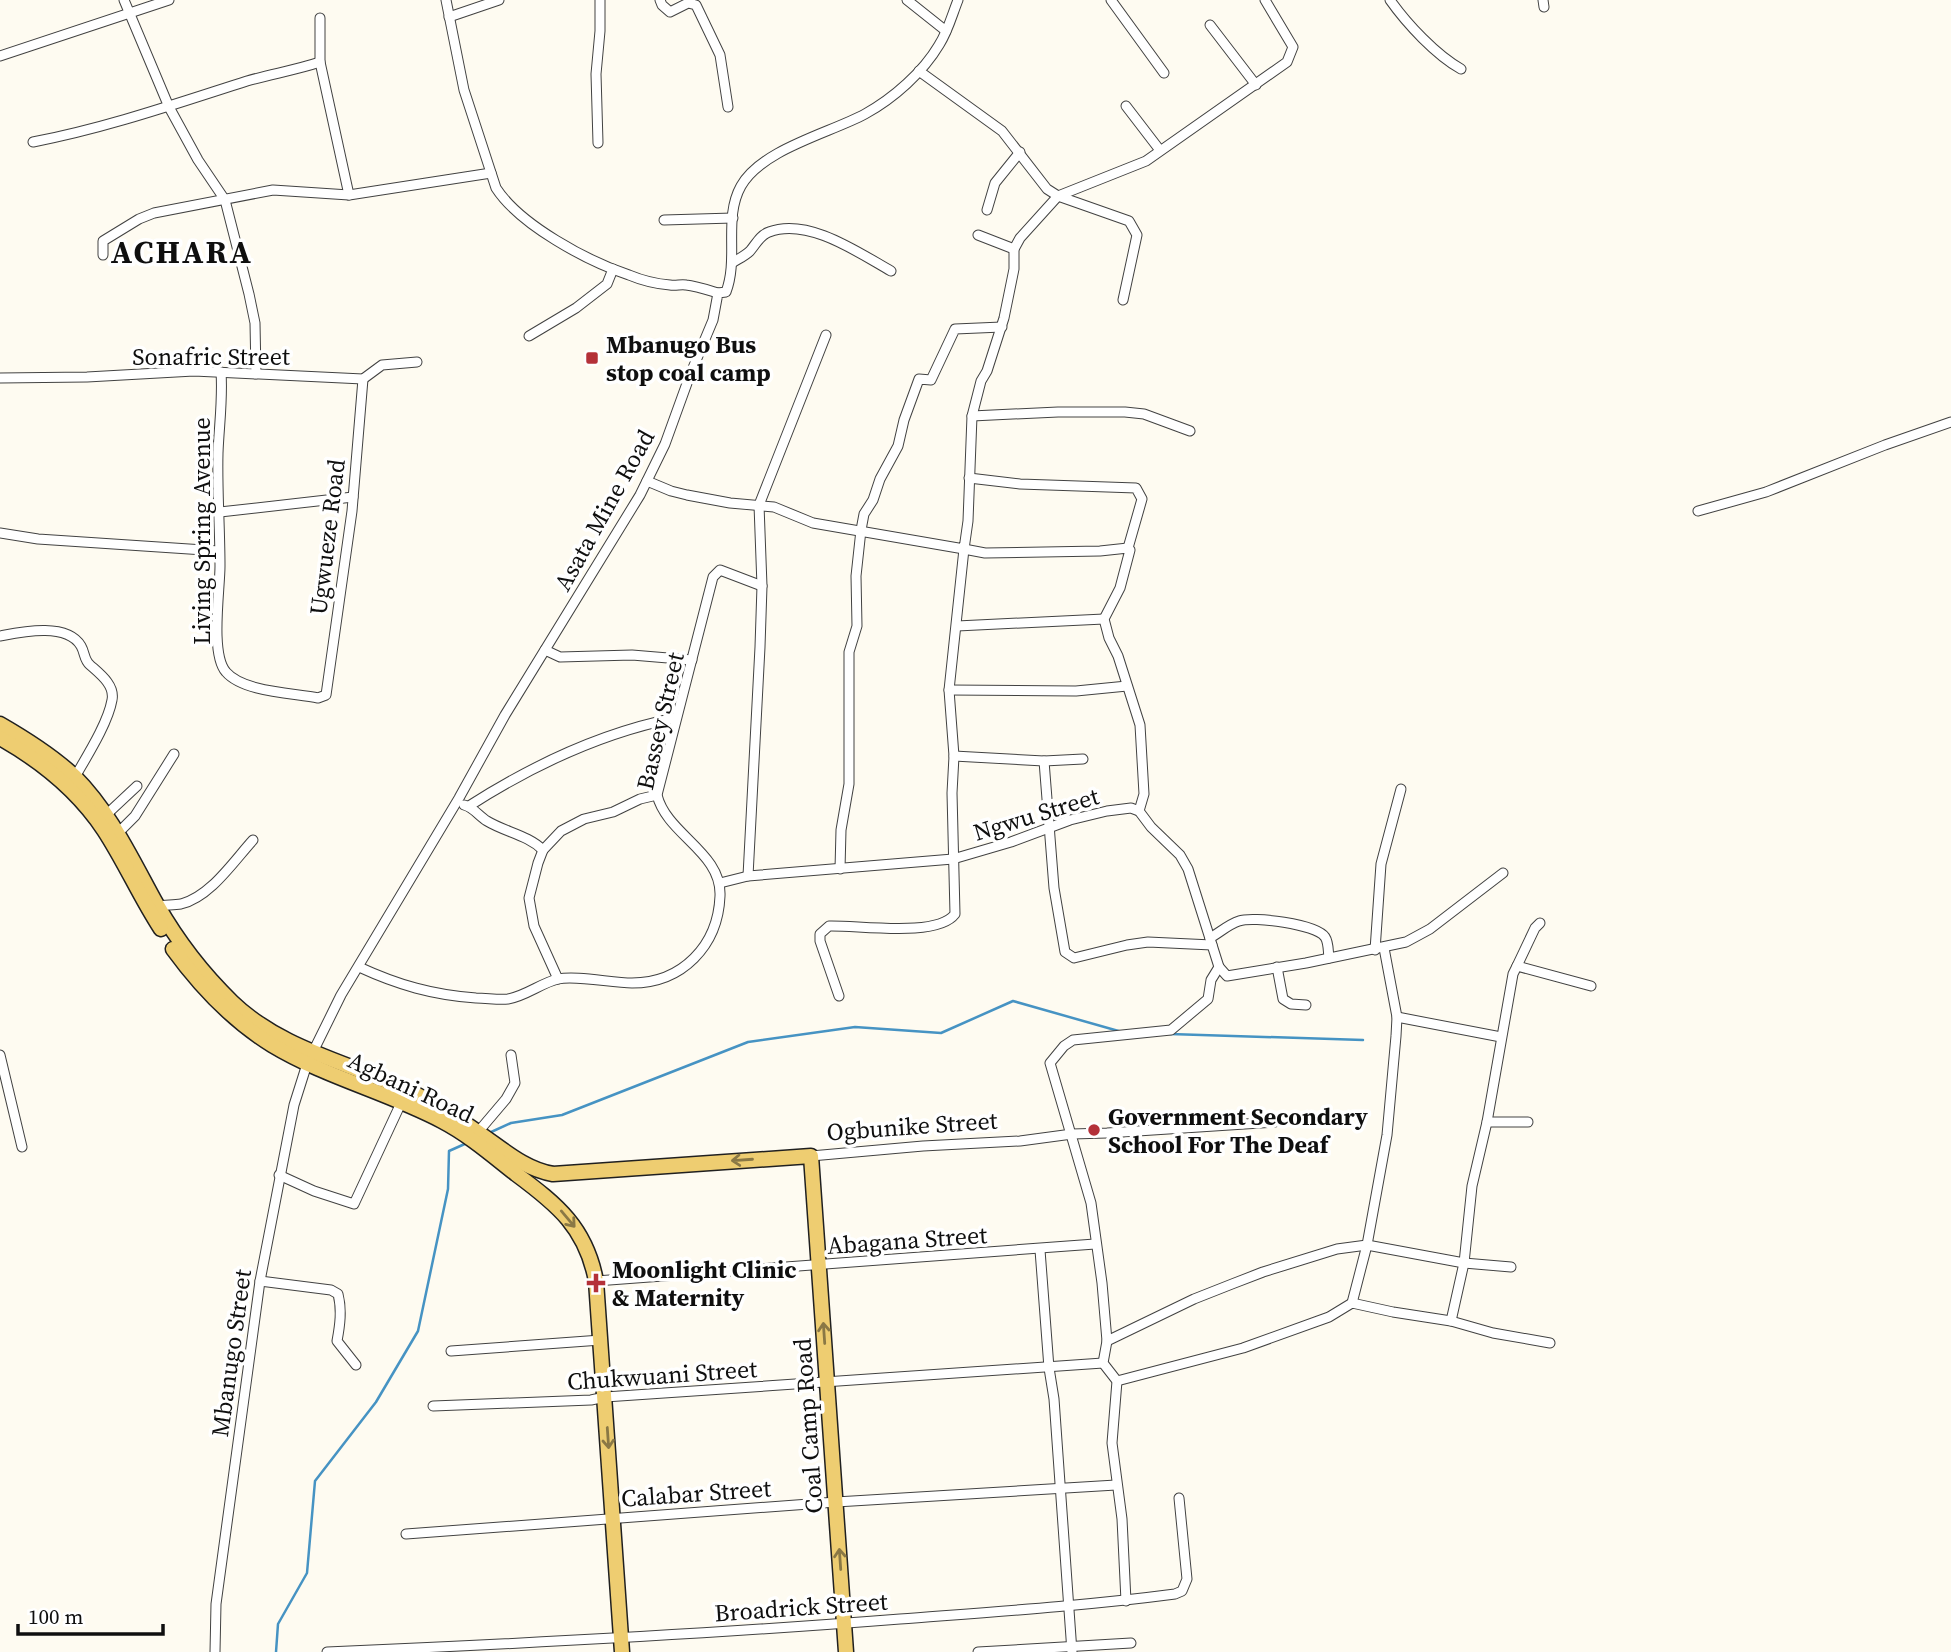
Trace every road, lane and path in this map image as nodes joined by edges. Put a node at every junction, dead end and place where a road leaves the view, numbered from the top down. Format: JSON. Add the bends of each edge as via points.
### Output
{"nodes":[{"id":1,"x":124,"y":0,"type":"edge"},
{"id":2,"x":169,"y":0,"type":"edge"},
{"id":3,"x":446,"y":0,"type":"edge"},
{"id":4,"x":499,"y":0,"type":"edge"},
{"id":5,"x":600,"y":0,"type":"edge"},
{"id":6,"x":660,"y":0,"type":"edge"},
{"id":7,"x":907,"y":0,"type":"edge"},
{"id":8,"x":958,"y":0,"type":"edge"},
{"id":9,"x":1111,"y":0,"type":"edge"},
{"id":10,"x":1265,"y":0,"type":"edge"},
{"id":11,"x":1390,"y":0,"type":"edge"},
{"id":12,"x":130,"y":13,"type":"junction"},
{"id":13,"x":449,"y":17,"type":"junction"},
{"id":14,"x":320,"y":18,"type":"dead end"},
{"id":15,"x":1210,"y":25,"type":"dead end"},
{"id":16,"x":946,"y":31,"type":"junction"},
{"id":17,"x":0,"y":56,"type":"edge"},
{"id":18,"x":320,"y":62,"type":"junction"},
{"id":19,"x":1461,"y":69,"type":"dead end"},
{"id":20,"x":919,"y":71,"type":"junction"},
{"id":21,"x":1164,"y":73,"type":"dead end"},
{"id":22,"x":1256,"y":85,"type":"junction"},
{"id":23,"x":1126,"y":106,"type":"dead end"},
{"id":24,"x":169,"y":107,"type":"junction"},
{"id":25,"x":728,"y":107,"type":"dead end"},
{"id":26,"x":33,"y":142,"type":"dead end"},
{"id":27,"x":598,"y":144,"type":"dead end"},
{"id":28,"x":1159,"y":149,"type":"junction"},
{"id":29,"x":1020,"y":152,"type":"junction"},
{"id":30,"x":491,"y":173,"type":"junction"},
{"id":31,"x":349,"y":195,"type":"junction"},
{"id":32,"x":1058,"y":196,"type":"junction"},
{"id":33,"x":225,"y":200,"type":"junction"},
{"id":34,"x":987,"y":210,"type":"dead end"},
{"id":35,"x":733,"y":218,"type":"junction"},
{"id":36,"x":664,"y":220,"type":"dead end"},
{"id":37,"x":978,"y":235,"type":"dead end"},
{"id":38,"x":1014,"y":249,"type":"junction"},
{"id":39,"x":103,"y":255,"type":"dead end"},
{"id":40,"x":732,"y":262,"type":"junction"},
{"id":41,"x":613,"y":269,"type":"junction"},
{"id":42,"x":891,"y":271,"type":"dead end"},
{"id":43,"x":718,"y":293,"type":"junction"},
{"id":44,"x":1123,"y":300,"type":"dead end"},
{"id":45,"x":1002,"y":327,"type":"junction"},
{"id":46,"x":826,"y":335,"type":"dead end"},
{"id":47,"x":529,"y":336,"type":"dead end"},
{"id":48,"x":418,"y":362,"type":"dead end"},
{"id":49,"x":221,"y":372,"type":"junction"},
{"id":50,"x":256,"y":374,"type":"junction"},
{"id":51,"x":0,"y":378,"type":"edge"},
{"id":52,"x":363,"y":380,"type":"junction"},
{"id":53,"x":972,"y":416,"type":"junction"},
{"id":54,"x":1951,"y":422,"type":"edge"},
{"id":55,"x":1190,"y":431,"type":"dead end"},
{"id":56,"x":968,"y":478,"type":"junction"},
{"id":57,"x":648,"y":481,"type":"junction"},
{"id":58,"x":354,"y":497,"type":"junction"},
{"id":59,"x":759,"y":505,"type":"junction"},
{"id":60,"x":1698,"y":511,"type":"dead end"},
{"id":61,"x":220,"y":512,"type":"junction"},
{"id":62,"x":861,"y":530,"type":"junction"},
{"id":63,"x":0,"y":533,"type":"edge"},
{"id":64,"x":1128,"y":548,"type":"junction"},
{"id":65,"x":964,"y":549,"type":"junction"},
{"id":66,"x":219,"y":551,"type":"junction"},
{"id":67,"x":762,"y":586,"type":"junction"},
{"id":68,"x":1104,"y":619,"type":"junction"},
{"id":69,"x":957,"y":626,"type":"junction"},
{"id":70,"x":0,"y":636,"type":"edge"},
{"id":71,"x":545,"y":650,"type":"junction"},
{"id":72,"x":692,"y":660,"type":"junction"},
{"id":73,"x":1127,"y":686,"type":"junction"},
{"id":74,"x":949,"y":690,"type":"junction"},
{"id":75,"x":321,"y":697,"type":"joint"},
{"id":76,"x":675,"y":718,"type":"junction"},
{"id":77,"x":0,"y":724,"type":"edge"},
{"id":78,"x":0,"y":738,"type":"edge"},
{"id":79,"x":174,"y":754,"type":"dead end"},
{"id":80,"x":954,"y":755,"type":"junction"},
{"id":81,"x":1083,"y":759,"type":"dead end"},
{"id":82,"x":1044,"y":761,"type":"junction"},
{"id":83,"x":75,"y":777,"type":"junction"},
{"id":84,"x":137,"y":786,"type":"dead end"},
{"id":85,"x":1401,"y":789,"type":"dead end"},
{"id":86,"x":657,"y":795,"type":"junction"},
{"id":87,"x":456,"y":803,"type":"junction"},
{"id":88,"x":469,"y":806,"type":"junction"},
{"id":89,"x":1139,"y":811,"type":"junction"},
{"id":90,"x":106,"y":815,"type":"junction"},
{"id":91,"x":1048,"y":828,"type":"junction"},
{"id":92,"x":118,"y":833,"type":"junction"},
{"id":93,"x":253,"y":840,"type":"dead end"},
{"id":94,"x":543,"y":850,"type":"junction"},
{"id":95,"x":953,"y":859,"type":"junction"},
{"id":96,"x":840,"y":869,"type":"junction"},
{"id":97,"x":1503,"y":873,"type":"dead end"},
{"id":98,"x":748,"y":876,"type":"junction"},
{"id":99,"x":720,"y":883,"type":"junction"},
{"id":100,"x":158,"y":906,"type":"junction"},
{"id":101,"x":1540,"y":923,"type":"dead end"},
{"id":102,"x":1211,"y":942,"type":"junction"},
{"id":103,"x":1380,"y":949,"type":"junction"},
{"id":104,"x":1329,"y":958,"type":"junction"},
{"id":105,"x":1517,"y":965,"type":"junction"},
{"id":106,"x":359,"y":967,"type":"junction"},
{"id":107,"x":1219,"y":967,"type":"junction"},
{"id":108,"x":1277,"y":967,"type":"junction"},
{"id":109,"x":558,"y":979,"type":"junction"},
{"id":110,"x":1591,"y":986,"type":"dead end"},
{"id":111,"x":839,"y":996,"type":"dead end"},
{"id":112,"x":1306,"y":1005,"type":"dead end"},
{"id":113,"x":1396,"y":1017,"type":"junction"},
{"id":114,"x":1501,"y":1037,"type":"junction"},
{"id":115,"x":0,"y":1055,"type":"edge"},
{"id":116,"x":511,"y":1055,"type":"dead end"},
{"id":117,"x":309,"y":1058,"type":"junction"},
{"id":118,"x":401,"y":1103,"type":"junction"},
{"id":119,"x":1275,"y":1122,"type":"dead end"},
{"id":120,"x":1487,"y":1122,"type":"junction"},
{"id":121,"x":1528,"y":1122,"type":"dead end"},
{"id":122,"x":1072,"y":1133,"type":"junction"},
{"id":123,"x":478,"y":1137,"type":"junction"},
{"id":124,"x":22,"y":1147,"type":"dead end"},
{"id":125,"x":811,"y":1156,"type":"junction"},
{"id":126,"x":553,"y":1174,"type":"junction"},
{"id":127,"x":279,"y":1175,"type":"junction"},
{"id":128,"x":540,"y":1191,"type":"junction"},
{"id":129,"x":1095,"y":1244,"type":"junction"},
{"id":130,"x":1367,"y":1245,"type":"junction"},
{"id":131,"x":1040,"y":1250,"type":"junction"},
{"id":132,"x":1464,"y":1263,"type":"junction"},
{"id":133,"x":820,"y":1265,"type":"junction"},
{"id":134,"x":1511,"y":1268,"type":"dead end"},
{"id":135,"x":260,"y":1281,"type":"junction"},
{"id":136,"x":596,"y":1281,"type":"junction"},
{"id":137,"x":1352,"y":1303,"type":"junction"},
{"id":138,"x":1451,"y":1321,"type":"junction"},
{"id":139,"x":601,"y":1340,"type":"junction"},
{"id":140,"x":1107,"y":1341,"type":"junction"},
{"id":141,"x":1550,"y":1343,"type":"dead end"},
{"id":142,"x":451,"y":1351,"type":"dead end"},
{"id":143,"x":1103,"y":1363,"type":"junction"},
{"id":144,"x":356,"y":1365,"type":"dead end"},
{"id":145,"x":1049,"y":1368,"type":"junction"},
{"id":146,"x":1117,"y":1381,"type":"junction"},
{"id":147,"x":827,"y":1383,"type":"junction"},
{"id":148,"x":605,"y":1397,"type":"junction"},
{"id":149,"x":433,"y":1406,"type":"dead end"},
{"id":150,"x":1116,"y":1485,"type":"junction"},
{"id":151,"x":1060,"y":1489,"type":"junction"},
{"id":152,"x":1179,"y":1498,"type":"dead end"},
{"id":153,"x":836,"y":1502,"type":"junction"},
{"id":154,"x":613,"y":1519,"type":"junction"},
{"id":155,"x":406,"y":1534,"type":"dead end"},
{"id":156,"x":1126,"y":1601,"type":"junction"},
{"id":157,"x":1069,"y":1606,"type":"junction"},
{"id":158,"x":844,"y":1623,"type":"junction"},
{"id":159,"x":1131,"y":1643,"type":"dead end"},
{"id":160,"x":621,"y":1645,"type":"edge"},
{"id":161,"x":1072,"y":1648,"type":"edge"},
{"id":162,"x":442,"y":1649,"type":"edge"},
{"id":163,"x":215,"y":1652,"type":"edge"},
{"id":164,"x":327,"y":1652,"type":"edge"},
{"id":165,"x":846,"y":1652,"type":"edge"},
{"id":166,"x":978,"y":1652,"type":"edge"}],
"edges":[{"from":1,"to":12,"type":"street"},
{"from":2,"to":12,"type":"street"},
{"from":3,"to":13,"type":"street"},
{"from":4,"to":13,"type":"street"},
{"from":5,"to":27,"type":"street"},
{"from":6,"to":25,"type":"street","via":[[670,12],[688,3],[696,5],[720,55]]},
{"from":7,"to":16,"type":"street"},
{"from":8,"to":16,"type":"street","name":"Asata Mine Road"},
{"from":9,"to":21,"type":"street"},
{"from":10,"to":22,"type":"street","via":[[1293,47],[1287,62]]},
{"from":11,"to":19,"type":"street","via":[[1403,18]]},
{"from":12,"to":17,"type":"street"},
{"from":12,"to":24,"type":"street"},
{"from":13,"to":30,"type":"street","via":[[464,90]]},
{"from":14,"to":18,"type":"street"},
{"from":15,"to":22,"type":"street"},
{"from":16,"to":20,"type":"street","name":"Asata Mine Road"},
{"from":18,"to":24,"type":"street"},
{"from":18,"to":31,"type":"street"},
{"from":20,"to":29,"type":"street","via":[[1002,131]]},
{"from":20,"to":35,"type":"street","name":"Asata Mine Road","via":[[868,113],[789,148],[755,170],[741,186]]},
{"from":22,"to":28,"type":"street"},
{"from":23,"to":28,"type":"street"},
{"from":24,"to":26,"type":"street"},
{"from":24,"to":33,"type":"street"},
{"from":28,"to":32,"type":"street","via":[[1146,161]]},
{"from":29,"to":32,"type":"street","via":[[1041,183]]},
{"from":29,"to":34,"type":"street","via":[[995,183]]},
{"from":30,"to":31,"type":"street"},
{"from":30,"to":41,"type":"street","via":[[500,194],[518,214]]},
{"from":31,"to":33,"type":"street","via":[[273,190]]},
{"from":32,"to":38,"type":"street"},
{"from":32,"to":44,"type":"street","via":[[1129,221],[1137,235]]},
{"from":33,"to":39,"type":"street","via":[[139,219],[103,241]]},
{"from":33,"to":50,"type":"street","via":[[255,323]]},
{"from":35,"to":36,"type":"street"},
{"from":35,"to":40,"type":"street","name":"Asata Mine Road"},
{"from":37,"to":38,"type":"street"},
{"from":38,"to":45,"type":"street","via":[[1013,279]]},
{"from":40,"to":42,"type":"street","via":[[765,234],[789,229],[831,238]]},
{"from":40,"to":43,"type":"street","name":"Asata Mine Road","via":[[726,292]]},
{"from":41,"to":43,"type":"street"},
{"from":41,"to":47,"type":"street","via":[[607,284]]},
{"from":43,"to":57,"type":"street","name":"Asata Mine Road","via":[[713,320]]},
{"from":45,"to":53,"type":"street"},
{"from":45,"to":62,"type":"street","via":[[955,329],[931,380],[919,379],[898,446],[864,514]]},
{"from":46,"to":59,"type":"street"},
{"from":48,"to":52,"type":"street","via":[[382,365]]},
{"from":49,"to":50,"type":"street","name":"Sonafric Street"},
{"from":49,"to":51,"type":"street","name":"Sonafric Street"},
{"from":49,"to":61,"type":"street","name":"Living Spring Avenue"},
{"from":50,"to":52,"type":"street","name":"Sonafric Street"},
{"from":52,"to":58,"type":"street","name":"Ugwueze Road"},
{"from":53,"to":55,"type":"street","via":[[1125,412]]},
{"from":53,"to":56,"type":"street"},
{"from":54,"to":60,"type":"street","via":[[1766,492]]},
{"from":56,"to":64,"type":"street","via":[[1136,488],[1142,499]]},
{"from":56,"to":65,"type":"street"},
{"from":57,"to":59,"type":"street","via":[[687,495]]},
{"from":57,"to":71,"type":"street","name":"Asata Mine Road"},
{"from":58,"to":61,"type":"street"},
{"from":58,"to":75,"type":"street","name":"Ugwueze Road","via":[[326,695]]},
{"from":59,"to":62,"type":"street","via":[[813,523]]},
{"from":59,"to":67,"type":"street"},
{"from":61,"to":66,"type":"street","name":"Living Spring Avenue"},
{"from":62,"to":65,"type":"street"},
{"from":62,"to":96,"type":"street","via":[[857,626],[849,652],[849,784]]},
{"from":63,"to":66,"type":"street"},
{"from":64,"to":65,"type":"street","via":[[985,553]]},
{"from":64,"to":68,"type":"street","via":[[1131,553],[1120,588]]},
{"from":65,"to":69,"type":"street"},
{"from":66,"to":75,"type":"street","name":"Living Spring Avenue","via":[[218,637],[226,672],[244,684]]},
{"from":67,"to":72,"type":"street","name":"Bassey Street","via":[[720,570],[713,577]]},
{"from":67,"to":98,"type":"street"},
{"from":68,"to":69,"type":"street"},
{"from":68,"to":73,"type":"street"},
{"from":69,"to":74,"type":"street"},
{"from":70,"to":83,"type":"street","via":[[36,629],[63,635],[80,644],[87,663],[106,680],[113,696],[100,732]]},
{"from":71,"to":72,"type":"street","via":[[561,657],[632,655]]},
{"from":71,"to":87,"type":"street","name":"Asata Mine Road"},
{"from":72,"to":76,"type":"street","name":"Bassey Street"},
{"from":73,"to":74,"type":"street","via":[[1076,691]]},
{"from":73,"to":89,"type":"street","via":[[1140,725],[1144,760]]},
{"from":74,"to":80,"type":"street"},
{"from":76,"to":86,"type":"street","name":"Bassey Street"},
{"from":76,"to":88,"type":"street","via":[[562,754]]},
{"from":77,"to":83,"type":"main road","name":"Agbani Road"},
{"from":78,"to":117,"type":"main road","name":"Agbani Road","via":[[66,785],[96,819],[174,950],[204,987],[255,1034]]},
{"from":79,"to":92,"type":"street","via":[[135,816]]},
{"from":80,"to":82,"type":"street"},
{"from":80,"to":95,"type":"street"},
{"from":81,"to":82,"type":"street"},
{"from":82,"to":91,"type":"street"},
{"from":83,"to":90,"type":"main road","name":"Agbani Road"},
{"from":84,"to":90,"type":"street"},
{"from":85,"to":103,"type":"street","via":[[1381,863]]},
{"from":86,"to":94,"type":"street","via":[[584,819],[561,831]]},
{"from":86,"to":99,"type":"street","name":"Bassey Street","via":[[667,816],[712,865]]},
{"from":87,"to":88,"type":"street"},
{"from":87,"to":106,"type":"street","name":"Asata Mine Road"},
{"from":88,"to":94,"type":"street","via":[[488,822]]},
{"from":89,"to":91,"type":"street","name":"Ngwu Street","via":[[1107,811]]},
{"from":89,"to":102,"type":"street","via":[[1188,869]]},
{"from":90,"to":92,"type":"main road","name":"Agbani Road"},
{"from":91,"to":95,"type":"street","name":"Ngwu Street"},
{"from":91,"to":102,"type":"street","via":[[1054,888],[1069,956],[1148,942]]},
{"from":92,"to":100,"type":"main road","name":"Agbani Road"},
{"from":93,"to":100,"type":"street","via":[[194,898]]},
{"from":94,"to":109,"type":"street","via":[[529,898],[534,926]]},
{"from":95,"to":96,"type":"street","name":"Ngwu Street"},
{"from":95,"to":111,"type":"street","via":[[955,914],[950,920],[911,929],[844,925],[822,931],[820,941]]},
{"from":96,"to":98,"type":"street","name":"Ngwu Street"},
{"from":97,"to":103,"type":"street","via":[[1430,929]]},
{"from":98,"to":99,"type":"street","name":"Ngwu Street"},
{"from":99,"to":109,"type":"street","via":[[719,911],[706,945],[671,976],[632,983]]},
{"from":100,"to":117,"type":"main road","name":"Agbani Road","via":[[191,956],[232,1002]]},
{"from":101,"to":105,"type":"street"},
{"from":102,"to":104,"type":"street","via":[[1239,921],[1250,919],[1303,926],[1324,936]]},
{"from":102,"to":107,"type":"street"},
{"from":103,"to":104,"type":"street"},
{"from":103,"to":113,"type":"street"},
{"from":104,"to":108,"type":"street"},
{"from":105,"to":110,"type":"street"},
{"from":105,"to":114,"type":"street"},
{"from":106,"to":109,"type":"street","via":[[406,987],[500,999]]},
{"from":106,"to":117,"type":"street","name":"Asata Mine Road"},
{"from":107,"to":108,"type":"street","via":[[1227,975]]},
{"from":107,"to":122,"type":"street","via":[[1208,999],[1171,1030],[1073,1040],[1064,1046],[1050,1063]]},
{"from":108,"to":112,"type":"street","via":[[1283,999]]},
{"from":113,"to":114,"type":"street"},
{"from":113,"to":130,"type":"street","via":[[1387,1135]]},
{"from":114,"to":120,"type":"street"},
{"from":115,"to":124,"type":"street"},
{"from":116,"to":123,"type":"street","via":[[515,1083]]},
{"from":117,"to":118,"type":"main road","name":"Agbani Road"},
{"from":117,"to":123,"type":"main road","name":"Agbani Road","via":[[424,1098]]},
{"from":117,"to":127,"type":"street","name":"Mbanugo Street"},
{"from":118,"to":123,"type":"main road","name":"Agbani Road"},
{"from":118,"to":127,"type":"street","via":[[355,1204]]},
{"from":119,"to":122,"type":"street","name":"Ogbunike Street"},
{"from":120,"to":121,"type":"street"},
{"from":120,"to":132,"type":"street","via":[[1472,1186]]},
{"from":122,"to":125,"type":"street","name":"Ogbunike Street"},
{"from":122,"to":129,"type":"street"},
{"from":123,"to":126,"type":"main road","name":"Agbani Road","via":[[528,1166]]},
{"from":123,"to":128,"type":"main road","name":"Agbani Road"},
{"from":125,"to":126,"type":"main road","name":"Ogbunike Street","one_way":true},
{"from":125,"to":133,"type":"main road","name":"Coal Camp Road"},
{"from":126,"to":128,"type":"main road"},
{"from":127,"to":135,"type":"street","name":"Mbanugo Street"},
{"from":128,"to":136,"type":"main road","name":"Agbani Road","one_way":true,"via":[[579,1232]]},
{"from":129,"to":131,"type":"street","name":"Abagana Street"},
{"from":129,"to":140,"type":"street"},
{"from":130,"to":132,"type":"street"},
{"from":130,"to":137,"type":"street"},
{"from":130,"to":140,"type":"street","via":[[1337,1249],[1263,1272]]},
{"from":131,"to":133,"type":"street","name":"Abagana Street"},
{"from":131,"to":145,"type":"street"},
{"from":132,"to":134,"type":"street"},
{"from":132,"to":138,"type":"street"},
{"from":133,"to":136,"type":"street","name":"Abagana Street"},
{"from":147,"to":133,"type":"main road","name":"Coal Camp Road","one_way":true},
{"from":135,"to":144,"type":"street","via":[[338,1294],[337,1341]]},
{"from":135,"to":163,"type":"street","name":"Mbanugo Street","via":[[216,1604]]},
{"from":136,"to":139,"type":"main road","name":"Agbani Road"},
{"from":137,"to":138,"type":"street"},
{"from":137,"to":146,"type":"street","via":[[1329,1317],[1243,1348]]},
{"from":138,"to":141,"type":"street"},
{"from":139,"to":142,"type":"street"},
{"from":139,"to":148,"type":"main road","name":"Agbani Road"},
{"from":140,"to":143,"type":"street"},
{"from":143,"to":145,"type":"street","name":"Chukwuani Street"},
{"from":143,"to":146,"type":"street"},
{"from":145,"to":147,"type":"street","name":"Chukwuani Street"},
{"from":145,"to":151,"type":"street"},
{"from":146,"to":150,"type":"street","via":[[1112,1443]]},
{"from":147,"to":148,"type":"street","name":"Chukwuani Street"},
{"from":147,"to":153,"type":"main road","name":"Coal Camp Road"},
{"from":148,"to":149,"type":"street","name":"Chukwuani Street"},
{"from":148,"to":154,"type":"main road","name":"Agbani Road","one_way":true},
{"from":150,"to":151,"type":"street","name":"Calabar Street"},
{"from":150,"to":156,"type":"street"},
{"from":151,"to":153,"type":"street","name":"Calabar Street"},
{"from":151,"to":157,"type":"street"},
{"from":152,"to":156,"type":"street","name":"Broadrick Street","via":[[1186,1584],[1175,1594]]},
{"from":153,"to":154,"type":"street","name":"Calabar Street"},
{"from":158,"to":153,"type":"main road","name":"Coal Camp Road","one_way":true},
{"from":154,"to":155,"type":"street","name":"Calabar Street"},
{"from":154,"to":160,"type":"main road","name":"Agbani Road"},
{"from":156,"to":157,"type":"street","name":"Broadrick Street"},
{"from":157,"to":158,"type":"street","name":"Broadrick Street"},
{"from":157,"to":161,"type":"street"},
{"from":158,"to":160,"type":"street","name":"Broadrick Street"},
{"from":158,"to":165,"type":"main road","name":"Coal Camp Road"},
{"from":159,"to":161,"type":"street"},
{"from":160,"to":162,"type":"street","name":"Broadrick Street"},
{"from":161,"to":166,"type":"street"},
{"from":162,"to":164,"type":"street","name":"Broadrick Street"}]}
